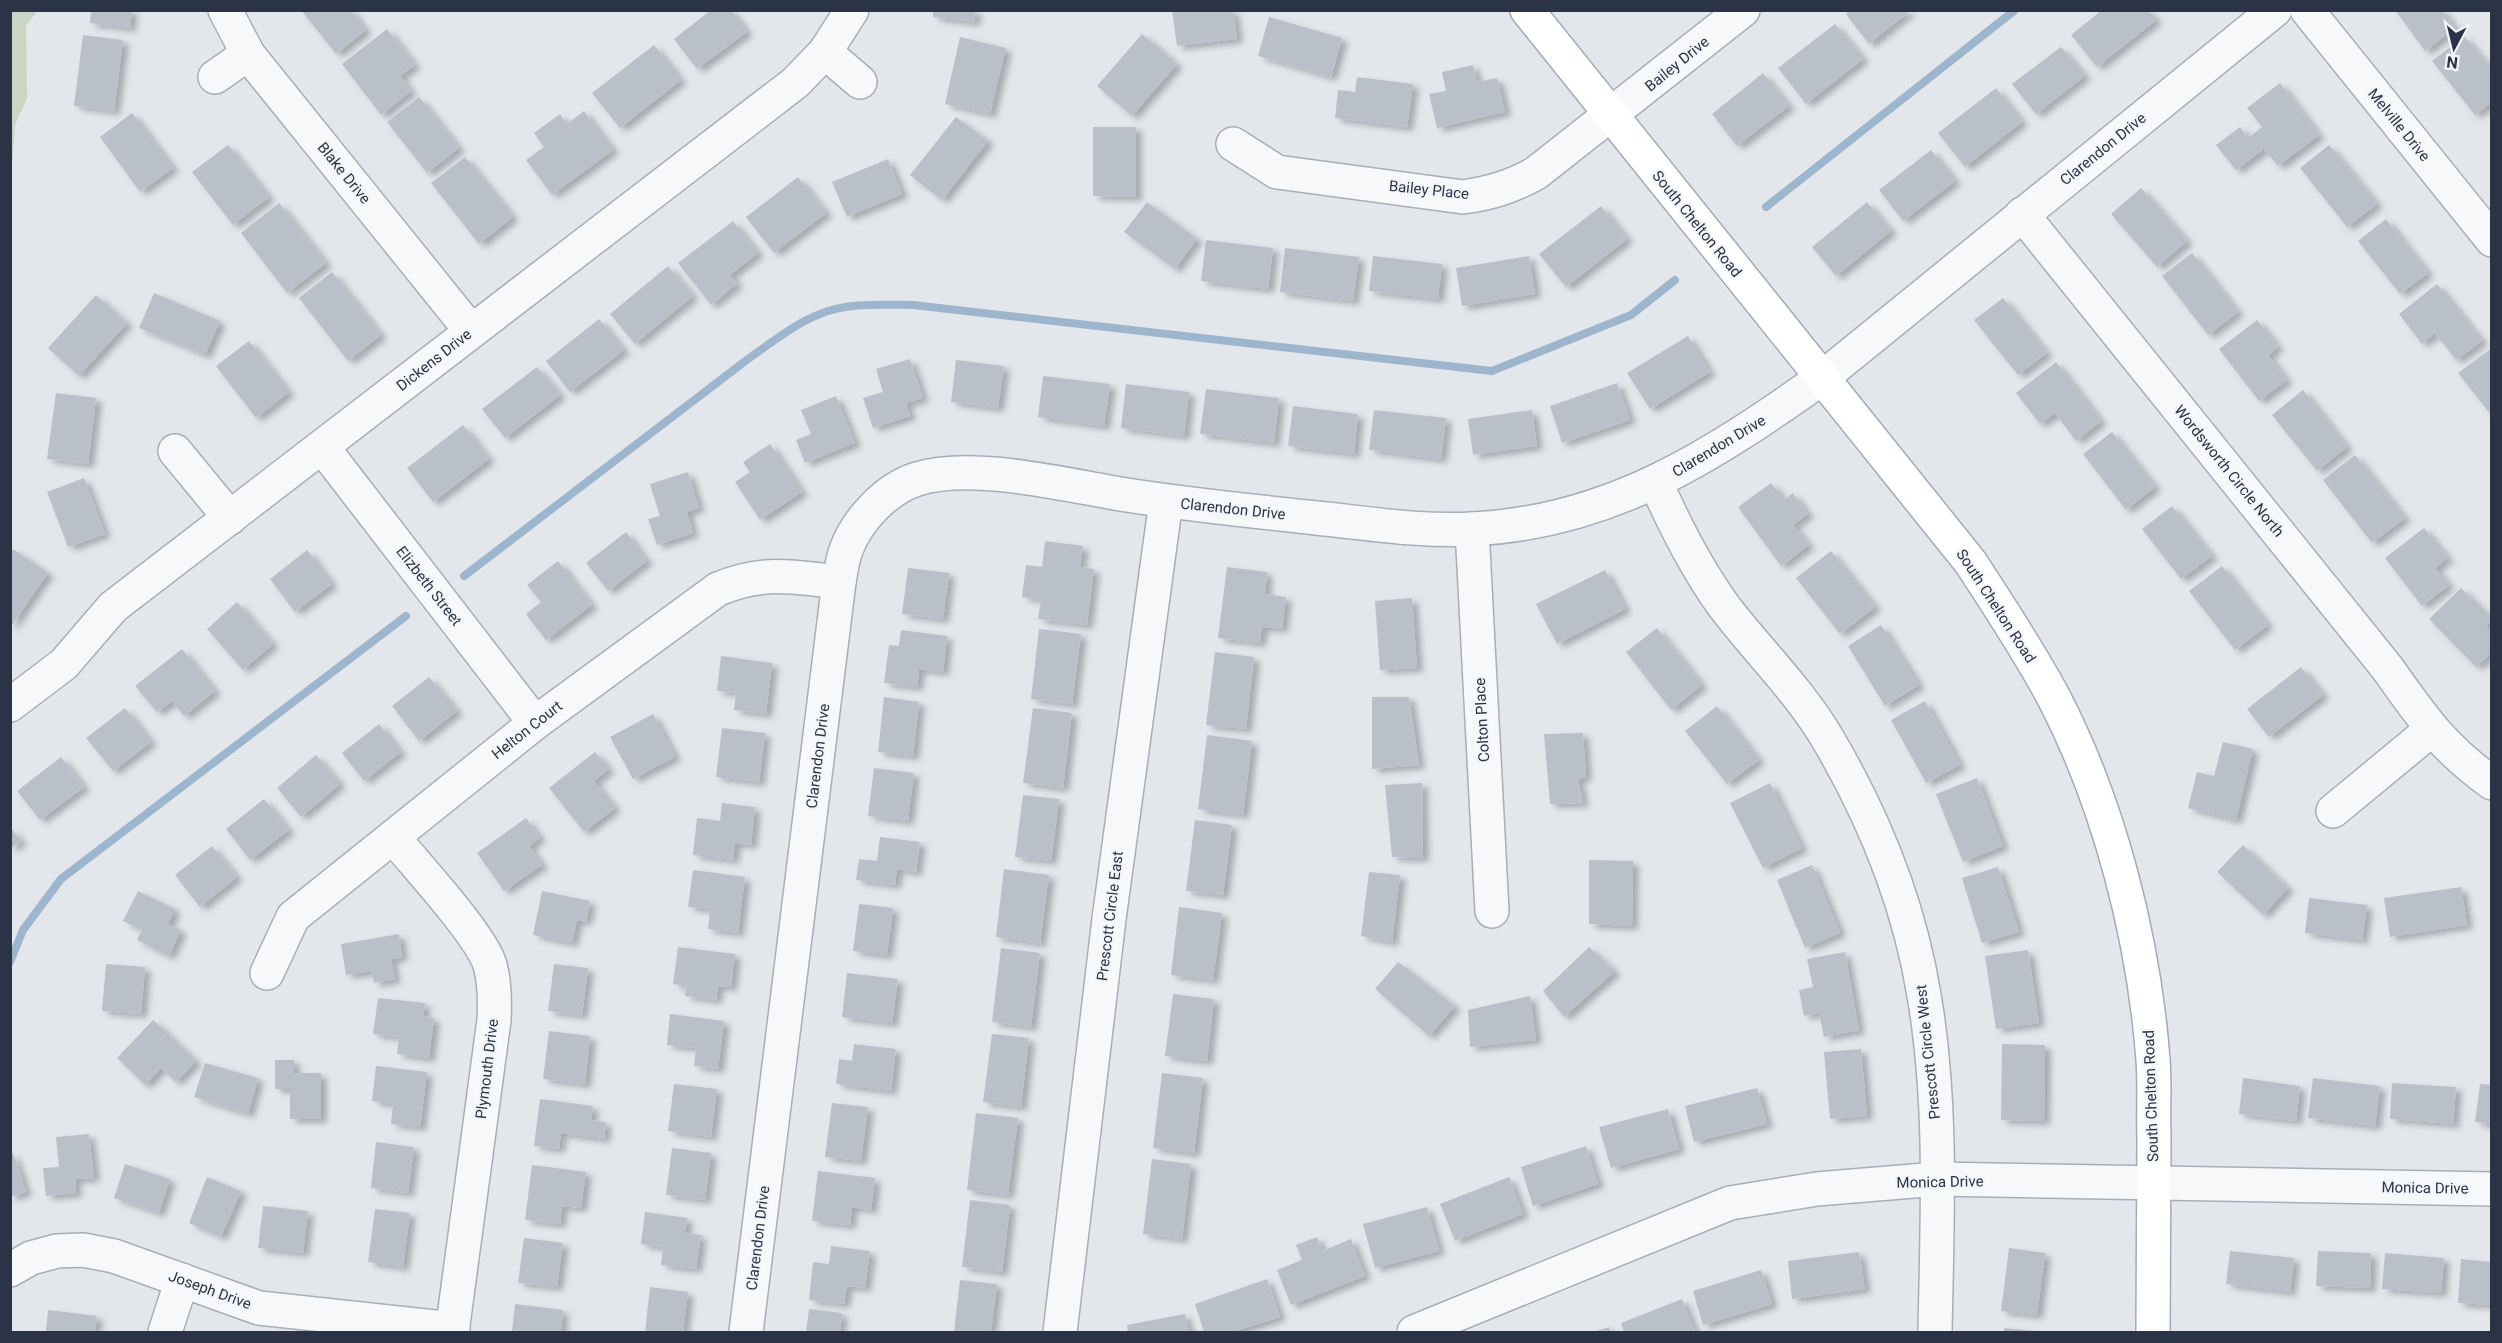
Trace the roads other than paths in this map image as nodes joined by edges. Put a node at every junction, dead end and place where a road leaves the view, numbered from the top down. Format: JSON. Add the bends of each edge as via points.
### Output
{"nodes":[{"id":1,"x":225,"y":10,"type":"edge"},
{"id":2,"x":852,"y":10,"type":"edge"},
{"id":3,"x":1527,"y":10,"type":"edge"},
{"id":4,"x":1743,"y":10,"type":"edge"},
{"id":5,"x":2275,"y":10,"type":"edge"},
{"id":6,"x":2307,"y":10,"type":"edge"},
{"id":7,"x":825,"y":52,"type":"junction"},
{"id":8,"x":248,"y":54,"type":"junction"},
{"id":9,"x":215,"y":77,"type":"dead end"},
{"id":10,"x":860,"y":82,"type":"dead end"},
{"id":11,"x":1611,"y":117,"type":"junction"},
{"id":12,"x":1233,"y":144,"type":"dead end"},
{"id":13,"x":2022,"y":214,"type":"junction"},
{"id":14,"x":2492,"y":240,"type":"edge"},
{"id":15,"x":471,"y":331,"type":"junction"},
{"id":16,"x":1822,"y":378,"type":"junction"},
{"id":17,"x":323,"y":448,"type":"junction"},
{"id":18,"x":175,"y":451,"type":"dead end"},
{"id":19,"x":1656,"y":483,"type":"junction"},
{"id":20,"x":1166,"y":501,"type":"junction"},
{"id":21,"x":230,"y":518,"type":"junction"},
{"id":22,"x":1472,"y":529,"type":"junction"},
{"id":23,"x":839,"y":582,"type":"junction"},
{"id":24,"x":10,"y":705,"type":"edge"},
{"id":25,"x":535,"y":723,"type":"junction"},
{"id":26,"x":2431,"y":730,"type":"junction"},
{"id":27,"x":2492,"y":783,"type":"edge"},
{"id":28,"x":2333,"y":811,"type":"dead end"},
{"id":29,"x":393,"y":837,"type":"junction"},
{"id":30,"x":1492,"y":911,"type":"dead end"},
{"id":31,"x":267,"y":973,"type":"dead end"},
{"id":32,"x":1937,"y":1179,"type":"junction"},
{"id":33,"x":2154,"y":1184,"type":"junction"},
{"id":34,"x":2492,"y":1189,"type":"edge"},
{"id":35,"x":10,"y":1270,"type":"edge"},
{"id":36,"x":182,"y":1280,"type":"junction"},
{"id":37,"x":453,"y":1331,"type":"edge"},
{"id":38,"x":165,"y":1332,"type":"edge"},
{"id":39,"x":746,"y":1332,"type":"edge"},
{"id":40,"x":1060,"y":1332,"type":"edge"},
{"id":41,"x":1414,"y":1332,"type":"edge"},
{"id":42,"x":1935,"y":1332,"type":"edge"},
{"id":43,"x":2153,"y":1332,"type":"edge"}],
"edges":[{"from":1,"to":8,"type":"street","name":"Blake Drive"},
{"from":2,"to":7,"type":"street","name":"Dickens Drive"},
{"from":3,"to":11,"type":"main road","name":"South Chelton Road"},
{"from":4,"to":11,"type":"street","name":"Bailey Drive"},
{"from":5,"to":13,"type":"street","name":"Clarendon Drive"},
{"from":6,"to":14,"type":"street","name":"Melville Drive"},
{"from":7,"to":10,"type":"street"},
{"from":7,"to":15,"type":"street","name":"Dickens Drive","via":[[795,83]]},
{"from":8,"to":9,"type":"street"},
{"from":8,"to":15,"type":"street","name":"Blake Drive"},
{"from":11,"to":12,"type":"street","name":"Bailey Place","via":[[1512,187],[1463,196],[1277,172]]},
{"from":11,"to":16,"type":"main road","name":"South Chelton Road"},
{"from":13,"to":16,"type":"street","name":"Clarendon Drive"},
{"from":13,"to":26,"type":"street","name":"Wordsworth Circle North","via":[[2388,669]]},
{"from":15,"to":17,"type":"street","name":"Dickens Drive"},
{"from":16,"to":19,"type":"street","name":"Clarendon Drive","via":[[1748,431]]},
{"from":16,"to":33,"type":"main road","name":"South Chelton Road","via":[[1971,563],[2055,700],[2083,762],[2127,899],[2145,991],[2153,1062]]},
{"from":17,"to":21,"type":"street","name":"Dickens Drive"},
{"from":17,"to":25,"type":"street","name":"Elizbeth Street"},
{"from":18,"to":21,"type":"street"},
{"from":19,"to":22,"type":"street","name":"Clarendon Drive","via":[[1558,516]]},
{"from":19,"to":32,"type":"street","name":"Prescott Circle West","via":[[1686,549],[1706,579],[1825,734],[1884,853],[1908,922],[1924,995],[1932,1064]]},
{"from":20,"to":22,"type":"street","name":"Clarendon Drive","via":[[1390,526]]},
{"from":20,"to":23,"type":"street","name":"Clarendon Drive","via":[[995,474],[952,473],[916,479],[887,496],[861,520],[845,551]]},
{"from":20,"to":40,"type":"street","name":"Prescott Circle East","via":[[1109,919]]},
{"from":21,"to":24,"type":"street","name":"Dickens Drive","via":[[113,607],[64,664]]},
{"from":22,"to":30,"type":"street","name":"Colton Place"},
{"from":23,"to":25,"type":"street","name":"Helton Court","via":[[772,575],[744,578],[718,589]]},
{"from":23,"to":39,"type":"street","name":"Clarendon Drive"},
{"from":25,"to":29,"type":"street","name":"Helton Court"},
{"from":26,"to":27,"type":"street","name":"Wordsworth Circle North","via":[[2462,761]]},
{"from":26,"to":28,"type":"street"},
{"from":29,"to":31,"type":"street","name":"Helton Court","via":[[293,917]]},
{"from":29,"to":37,"type":"street","name":"Plymouth Drive","via":[[474,936],[490,963],[495,991]]},
{"from":32,"to":33,"type":"street","name":"Monica Drive"},
{"from":32,"to":41,"type":"street","name":"Monica Drive","via":[[1817,1188],[1731,1203]]},
{"from":32,"to":42,"type":"street","name":"Prescott Circle West"},
{"from":33,"to":34,"type":"street","name":"Monica Drive"},
{"from":33,"to":43,"type":"main road","name":"South Chelton Road"},
{"from":35,"to":36,"type":"street","name":"Joseph Drive","via":[[31,1258],[83,1250],[114,1256]]},
{"from":36,"to":37,"type":"street","name":"Joseph Drive","via":[[260,1308]]},
{"from":36,"to":38,"type":"street"}]}
